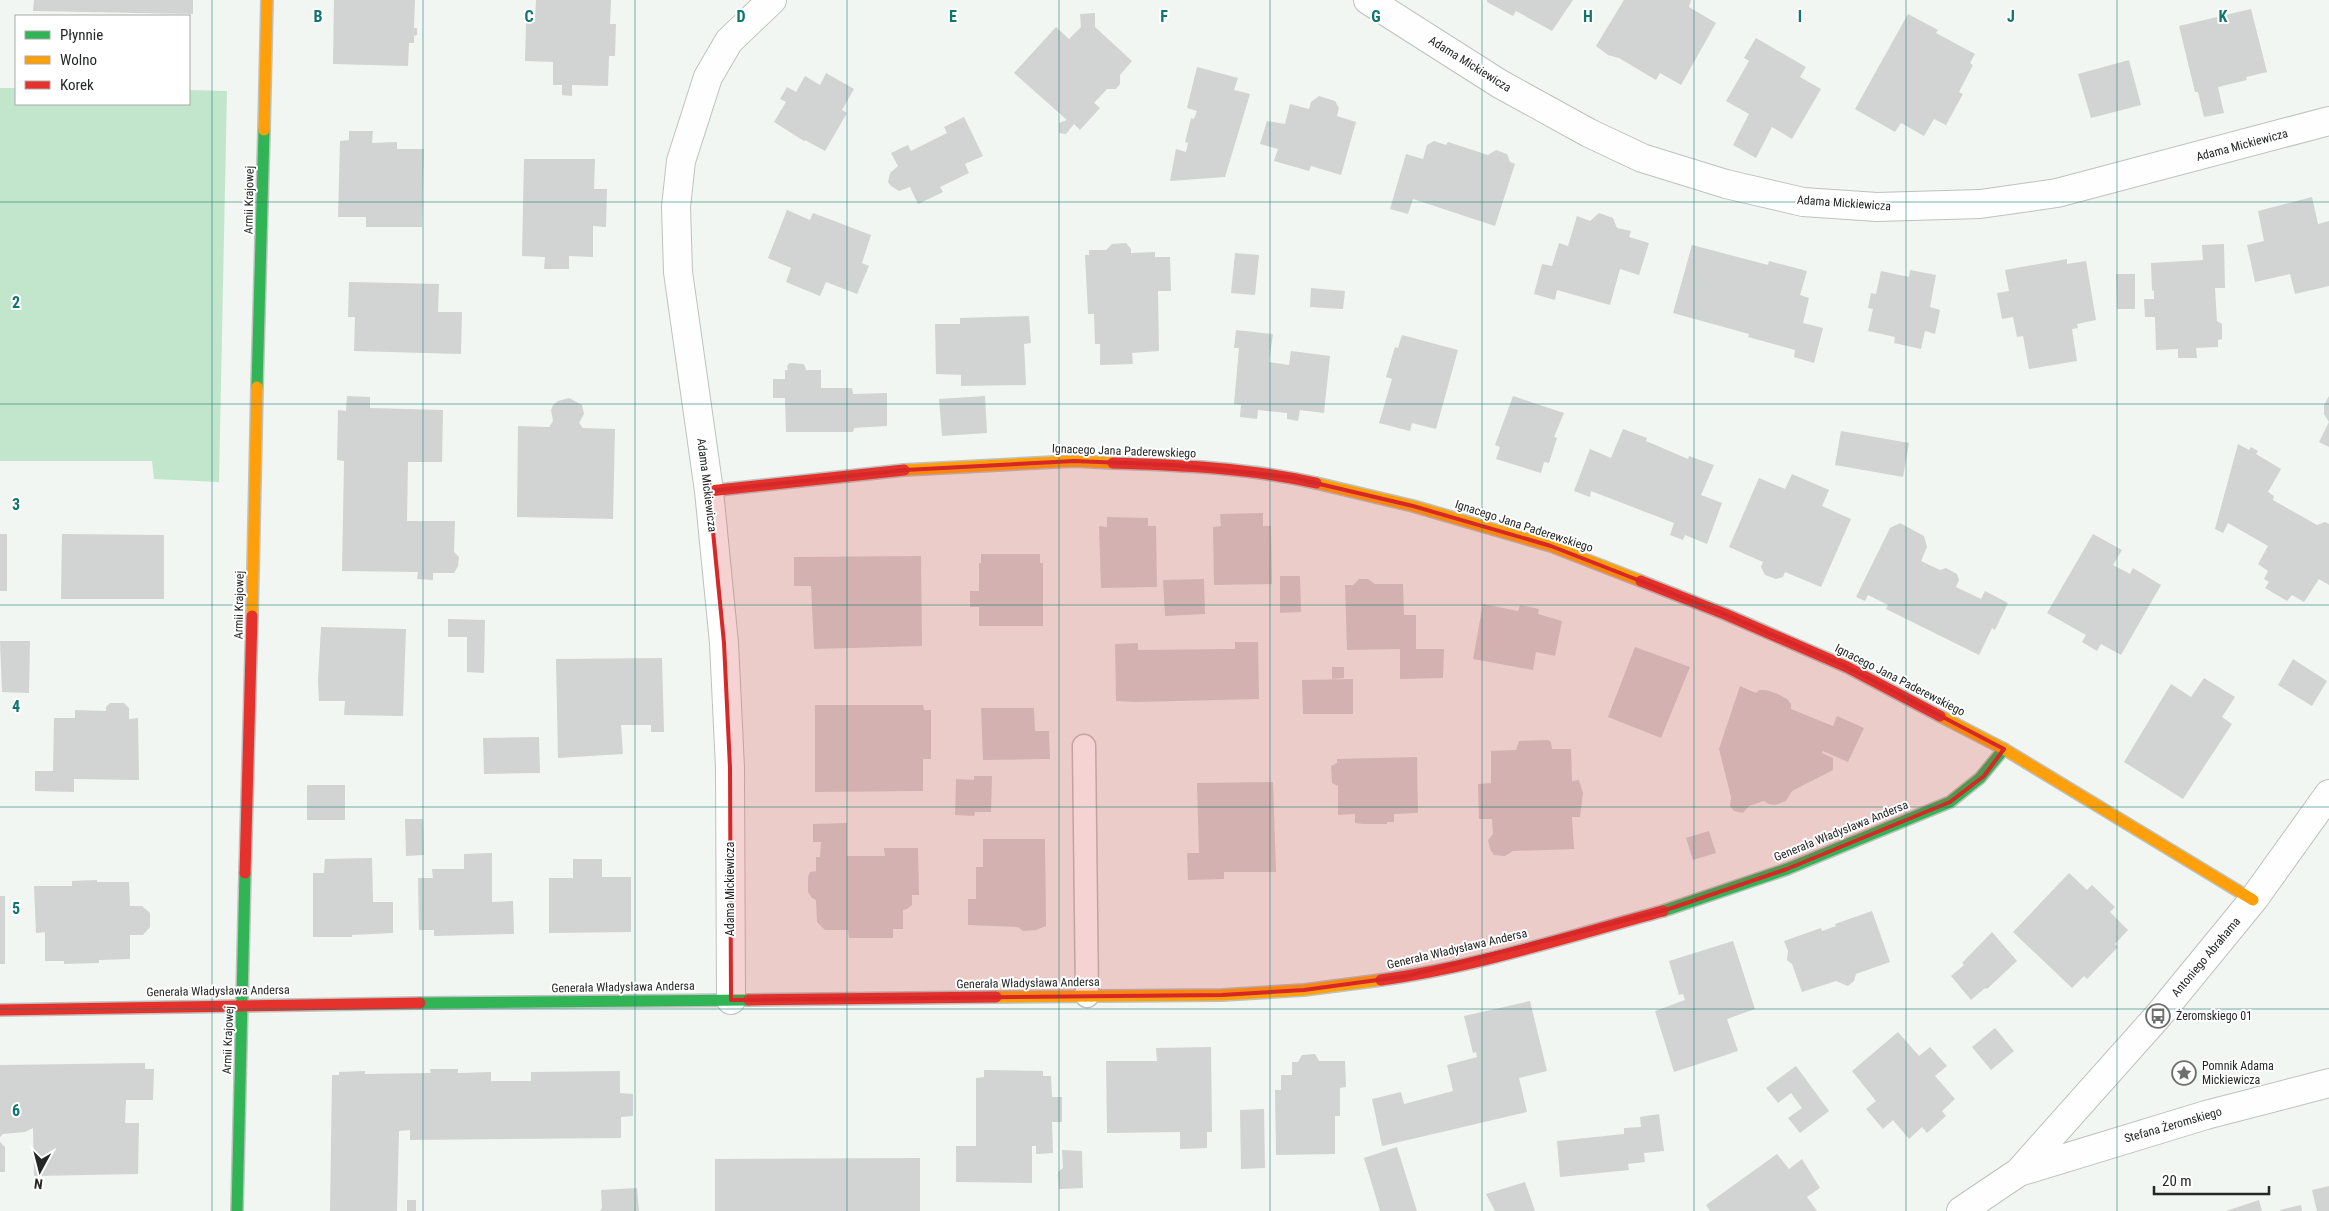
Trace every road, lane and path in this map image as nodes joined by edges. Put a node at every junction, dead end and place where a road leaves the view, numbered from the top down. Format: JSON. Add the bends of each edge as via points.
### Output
{"nodes":[{"id":1,"x":267,"y":0,"type":"edge"},
{"id":2,"x":772,"y":0,"type":"edge"},
{"id":3,"x":1368,"y":0,"type":"edge"},
{"id":4,"x":2329,"y":121,"type":"edge"},
{"id":5,"x":709,"y":491,"type":"junction"},
{"id":6,"x":1084,"y":746,"type":"dead end"},
{"id":7,"x":2004,"y":749,"type":"junction"},
{"id":8,"x":2329,"y":794,"type":"edge"},
{"id":9,"x":2253,"y":900,"type":"junction"},
{"id":10,"x":1087,"y":996,"type":"junction"},
{"id":11,"x":731,"y":1000,"type":"junction"},
{"id":12,"x":243,"y":1005,"type":"junction"},
{"id":13,"x":0,"y":1010,"type":"edge"},
{"id":14,"x":2329,"y":1083,"type":"edge"},
{"id":15,"x":2019,"y":1172,"type":"junction"},
{"id":16,"x":237,"y":1211,"type":"edge"},
{"id":17,"x":1961,"y":1211,"type":"edge"}],
"edges":[{"from":1,"to":12,"type":"street","name":"Armii Krajowej"},
{"from":2,"to":5,"type":"street","name":"Adama Mickiewicza","via":[[729,41],[708,77],[681,160],[676,207],[678,272]]},
{"from":3,"to":4,"type":"street","name":"Adama Mickiewicza","via":[[1500,84],[1642,158],[1726,184],[1804,202],[1877,207],[1971,204],[2057,193]]},
{"from":5,"to":7,"type":"street","name":"Ignacego Jana Paderewskiego","via":[[905,470],[1074,461],[1175,465],[1290,477],[1413,506],[1551,546],[1725,614],[1838,663]]},
{"from":5,"to":11,"type":"street","name":"Adama Mickiewicza","via":[[724,643],[730,768]]},
{"from":6,"to":10,"type":"lane"},
{"from":7,"to":9,"type":"street","name":"Ignacego Jana Paderewskiego"},
{"from":7,"to":10,"type":"street","name":"Generała Władysława Andersa","via":[[1984,776],[1950,802],[1787,869],[1678,906],[1529,947],[1407,976],[1304,990],[1222,995]]},
{"from":8,"to":9,"type":"street","name":"Antoniego Abrahama"},
{"from":9,"to":15,"type":"street","name":"Antoniego Abrahama","via":[[2158,1016]]},
{"from":10,"to":11,"type":"street","name":"Generała Władysława Andersa"},
{"from":11,"to":12,"type":"street","name":"Generała Władysława Andersa"},
{"from":12,"to":13,"type":"street","name":"Generała Władysława Andersa"},
{"from":12,"to":16,"type":"street","name":"Armii Krajowej"},
{"from":14,"to":15,"type":"street","name":"Stefana Żeromskiego","via":[[2206,1115]]},
{"from":15,"to":17,"type":"street","name":"Antoniego Abrahama"}]}
